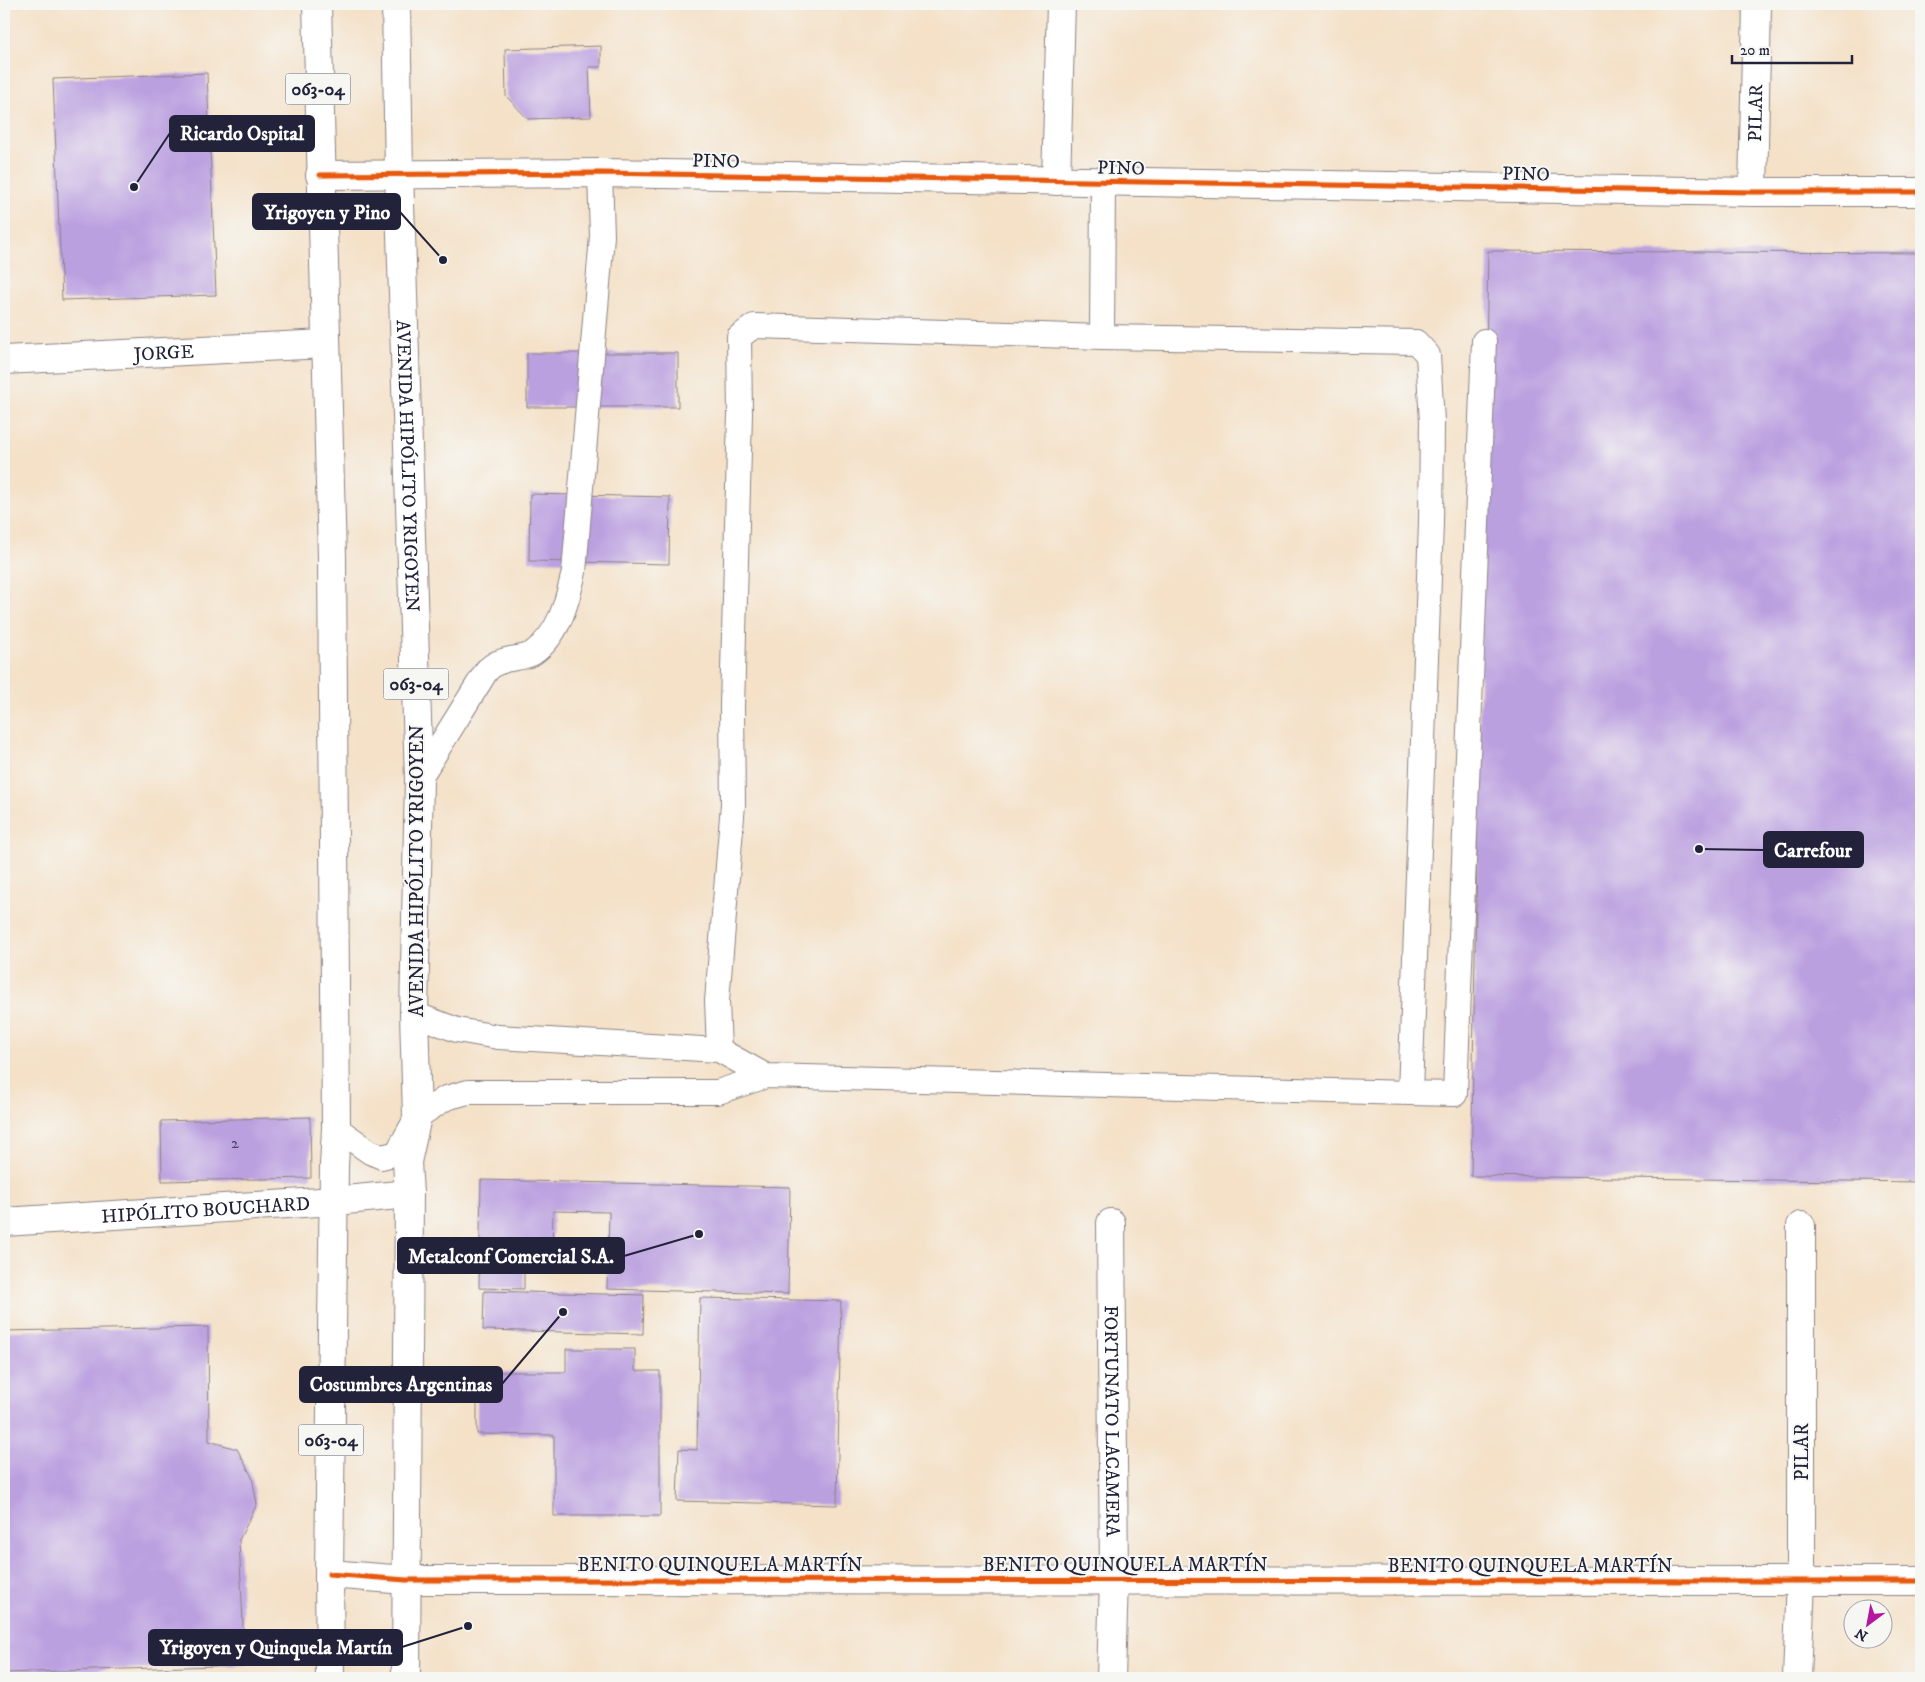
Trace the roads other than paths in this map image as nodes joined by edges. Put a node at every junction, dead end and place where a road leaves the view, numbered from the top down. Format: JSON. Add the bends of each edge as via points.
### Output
{"nodes":[{"id":1,"x":317,"y":4,"type":"edge"},
{"id":2,"x":396,"y":4,"type":"edge"},
{"id":3,"x":1061,"y":4,"type":"edge"},
{"id":4,"x":1757,"y":4,"type":"edge"},
{"id":5,"x":399,"y":173,"type":"junction"},
{"id":6,"x":600,"y":173,"type":"junction"},
{"id":7,"x":320,"y":175,"type":"junction"},
{"id":8,"x":1056,"y":180,"type":"junction"},
{"id":9,"x":1103,"y":182,"type":"junction"},
{"id":10,"x":1753,"y":192,"type":"junction"},
{"id":11,"x":1921,"y":192,"type":"edge"},
{"id":12,"x":1102,"y":337,"type":"junction"},
{"id":13,"x":1484,"y":341,"type":"dead end"},
{"id":14,"x":325,"y":344,"type":"junction"},
{"id":15,"x":4,"y":360,"type":"edge"},
{"id":16,"x":419,"y":780,"type":"junction"},
{"id":17,"x":414,"y":1014,"type":"junction"},
{"id":18,"x":719,"y":1050,"type":"junction"},
{"id":19,"x":766,"y":1076,"type":"junction"},
{"id":20,"x":1410,"y":1093,"type":"junction"},
{"id":21,"x":417,"y":1117,"type":"junction"},
{"id":22,"x":336,"y":1128,"type":"junction"},
{"id":23,"x":408,"y":1194,"type":"junction"},
{"id":24,"x":334,"y":1201,"type":"junction"},
{"id":25,"x":4,"y":1222,"type":"edge"},
{"id":26,"x":1111,"y":1223,"type":"dead end"},
{"id":27,"x":1801,"y":1226,"type":"dead end"},
{"id":28,"x":329,"y":1574,"type":"junction"},
{"id":29,"x":1114,"y":1579,"type":"junction"},
{"id":30,"x":406,"y":1580,"type":"junction"},
{"id":31,"x":1800,"y":1580,"type":"junction"},
{"id":32,"x":1921,"y":1581,"type":"edge"},
{"id":33,"x":330,"y":1678,"type":"edge"},
{"id":34,"x":406,"y":1678,"type":"edge"},
{"id":35,"x":1111,"y":1678,"type":"edge"},
{"id":36,"x":1797,"y":1678,"type":"edge"}],
"edges":[{"from":1,"to":7,"type":"street","number":"063-04"},
{"from":2,"to":5,"type":"street","name":"AVENIDA HIPÓLITO YRIGOYEN","number":"063-04"},
{"from":3,"to":8,"type":"street"},
{"from":4,"to":10,"type":"street","name":"PILAR"},
{"from":5,"to":6,"type":"street","name":"PINO"},
{"from":5,"to":7,"type":"street","name":"PINO"},
{"from":5,"to":16,"type":"street","name":"AVENIDA HIPÓLITO YRIGOYEN","number":"063-04"},
{"from":6,"to":8,"type":"street","name":"PINO"},
{"from":6,"to":16,"type":"lane","via":[[601,246],[574,572],[568,598],[553,633],[533,654],[500,662],[487,670]]},
{"from":7,"to":14,"type":"street","number":"063-04"},
{"from":8,"to":9,"type":"street","name":"PINO"},
{"from":9,"to":10,"type":"street","name":"PINO"},
{"from":9,"to":12,"type":"lane"},
{"from":10,"to":11,"type":"street","name":"PINO"},
{"from":12,"to":18,"type":"lane","via":[[754,326],[739,338],[733,804],[717,1001]]},
{"from":12,"to":20,"type":"lane","via":[[1416,342],[1428,355],[1432,422],[1431,523]]},
{"from":13,"to":20,"type":"lane","via":[[1455,1094]]},
{"from":14,"to":15,"type":"street","name":"JORGE"},
{"from":14,"to":22,"type":"street","number":"063-04","via":[[332,557]]},
{"from":16,"to":17,"type":"street","name":"AVENIDA HIPÓLITO YRIGOYEN","number":"063-04"},
{"from":17,"to":18,"type":"lane","via":[[457,1030],[498,1037]]},
{"from":17,"to":21,"type":"street","name":"AVENIDA HIPÓLITO YRIGOYEN","number":"063-04"},
{"from":18,"to":19,"type":"lane"},
{"from":19,"to":20,"type":"lane"},
{"from":19,"to":21,"type":"lane","via":[[718,1092],[468,1092],[446,1098]]},
{"from":21,"to":22,"type":"lane","via":[[397,1153],[382,1157]]},
{"from":21,"to":23,"type":"street","name":"AVENIDA HIPÓLITO YRIGOYEN","number":"063-04","via":[[407,1162]]},
{"from":22,"to":24,"type":"street","number":"063-04"},
{"from":23,"to":24,"type":"street","name":"HIPÓLITO BOUCHARD"},
{"from":23,"to":30,"type":"street","name":"AVENIDA HIPÓLITO YRIGOYEN","number":"063-04"},
{"from":24,"to":25,"type":"street","name":"HIPÓLITO BOUCHARD"},
{"from":24,"to":28,"type":"street","number":"063-04"},
{"from":26,"to":29,"type":"street","name":"FORTUNATO LACAMERA"},
{"from":27,"to":31,"type":"street","name":"PILAR"},
{"from":28,"to":30,"type":"street","name":"BENITO QUINQUELA MARTÍN"},
{"from":28,"to":33,"type":"street","number":"063-04"},
{"from":29,"to":30,"type":"street","name":"BENITO QUINQUELA MARTÍN"},
{"from":29,"to":31,"type":"street","name":"BENITO QUINQUELA MARTÍN"},
{"from":29,"to":35,"type":"street","name":"FORTUNATO LACAMERA"},
{"from":30,"to":34,"type":"street","name":"AVENIDA HIPÓLITO YRIGOYEN","number":"063-04"},
{"from":31,"to":32,"type":"street","name":"BENITO QUINQUELA MARTÍN"},
{"from":31,"to":36,"type":"street","name":"PILAR"}]}
